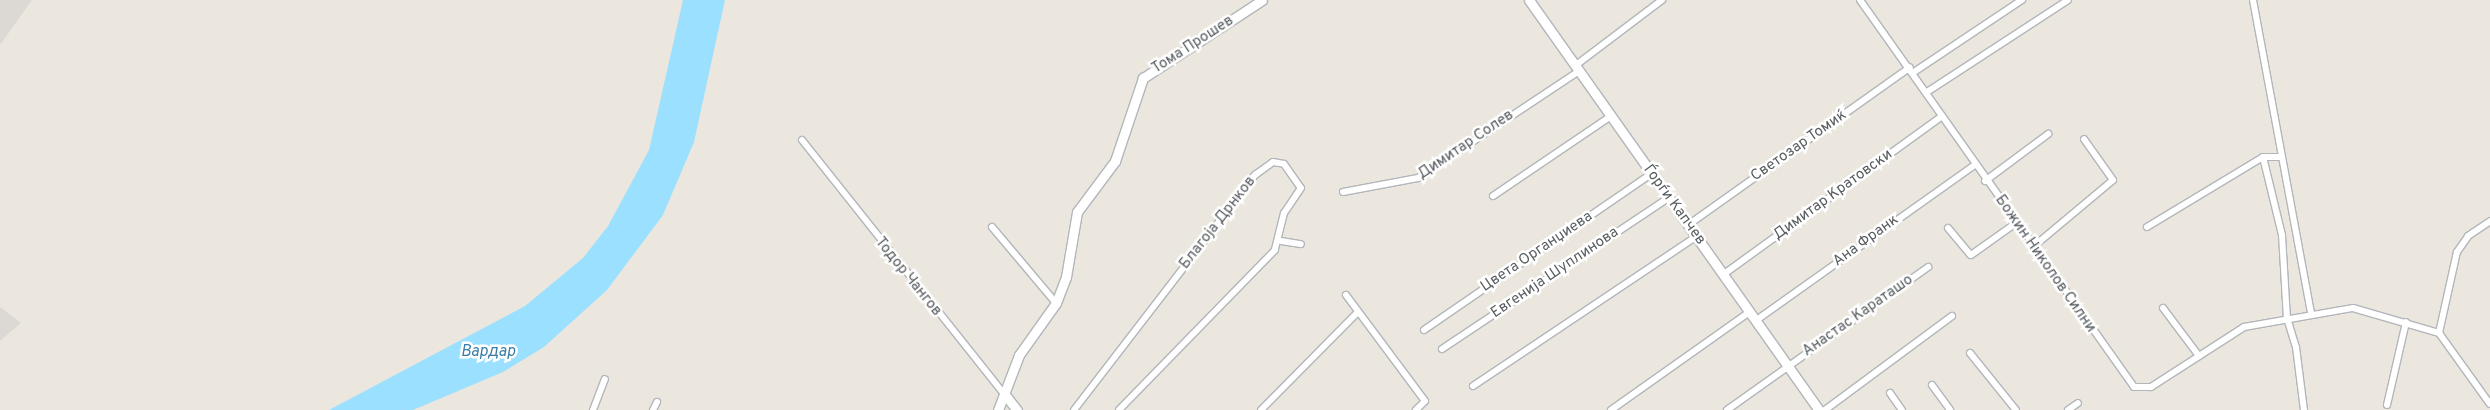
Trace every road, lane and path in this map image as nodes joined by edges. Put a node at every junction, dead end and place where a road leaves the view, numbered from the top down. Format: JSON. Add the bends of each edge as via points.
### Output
{"nodes":[{"id":1,"x":1262,"y":0,"type":"edge"},
{"id":2,"x":1529,"y":0,"type":"edge"},
{"id":3,"x":1662,"y":0,"type":"edge"},
{"id":4,"x":1860,"y":0,"type":"edge"},
{"id":5,"x":2022,"y":0,"type":"edge"},
{"id":6,"x":2068,"y":0,"type":"edge"},
{"id":7,"x":2253,"y":0,"type":"edge"},
{"id":8,"x":1577,"y":68,"type":"junction"},
{"id":9,"x":1912,"y":69,"type":"junction"},
{"id":10,"x":1927,"y":92,"type":"junction"},
{"id":11,"x":1610,"y":116,"type":"junction"},
{"id":12,"x":1942,"y":116,"type":"junction"},
{"id":13,"x":2048,"y":134,"type":"dead end"},
{"id":14,"x":2084,"y":139,"type":"dead end"},
{"id":15,"x":802,"y":140,"type":"dead end"},
{"id":16,"x":2263,"y":157,"type":"junction"},
{"id":17,"x":2281,"y":157,"type":"junction"},
{"id":18,"x":1975,"y":165,"type":"junction"},
{"id":19,"x":1651,"y":174,"type":"junction"},
{"id":20,"x":1985,"y":180,"type":"junction"},
{"id":21,"x":1343,"y":192,"type":"dead end"},
{"id":22,"x":1493,"y":196,"type":"dead end"},
{"id":23,"x":1668,"y":198,"type":"junction"},
{"id":24,"x":2490,"y":221,"type":"edge"},
{"id":25,"x":2016,"y":223,"type":"junction"},
{"id":26,"x":1688,"y":225,"type":"junction"},
{"id":27,"x":992,"y":227,"type":"dead end"},
{"id":28,"x":2147,"y":227,"type":"dead end"},
{"id":29,"x":1948,"y":228,"type":"dead end"},
{"id":30,"x":1697,"y":236,"type":"junction"},
{"id":31,"x":1281,"y":242,"type":"junction"},
{"id":32,"x":1301,"y":244,"type":"dead end"},
{"id":33,"x":2033,"y":247,"type":"junction"},
{"id":34,"x":1928,"y":267,"type":"dead end"},
{"id":35,"x":1724,"y":274,"type":"junction"},
{"id":36,"x":1346,"y":295,"type":"dead end"},
{"id":37,"x":1056,"y":302,"type":"junction"},
{"id":38,"x":2163,"y":308,"type":"dead end"},
{"id":39,"x":1751,"y":311,"type":"junction"},
{"id":40,"x":1358,"y":312,"type":"junction"},
{"id":41,"x":2311,"y":312,"type":"junction"},
{"id":42,"x":1952,"y":316,"type":"dead end"},
{"id":43,"x":2287,"y":318,"type":"junction"},
{"id":44,"x":1758,"y":319,"type":"junction"},
{"id":45,"x":2406,"y":322,"type":"junction"},
{"id":46,"x":1424,"y":330,"type":"dead end"},
{"id":47,"x":2438,"y":333,"type":"junction"},
{"id":48,"x":1442,"y":349,"type":"dead end"},
{"id":49,"x":1970,"y":353,"type":"dead end"},
{"id":50,"x":2199,"y":356,"type":"junction"},
{"id":51,"x":1788,"y":366,"type":"junction"},
{"id":52,"x":605,"y":379,"type":"dead end"},
{"id":53,"x":1932,"y":385,"type":"dead end"},
{"id":54,"x":1473,"y":386,"type":"dead end"},
{"id":55,"x":1890,"y":394,"type":"dead end"},
{"id":56,"x":1006,"y":396,"type":"junction"},
{"id":57,"x":657,"y":402,"type":"dead end"},
{"id":58,"x":2078,"y":403,"type":"dead end"},
{"id":59,"x":2490,"y":404,"type":"edge"},
{"id":60,"x":2387,"y":405,"type":"dead end"},
{"id":61,"x":1818,"y":409,"type":"edge"},
{"id":62,"x":593,"y":410,"type":"edge"},
{"id":63,"x":654,"y":410,"type":"edge"},
{"id":64,"x":998,"y":410,"type":"edge"},
{"id":65,"x":1017,"y":410,"type":"edge"},
{"id":66,"x":1074,"y":410,"type":"edge"},
{"id":67,"x":1119,"y":410,"type":"edge"},
{"id":68,"x":1261,"y":410,"type":"edge"},
{"id":69,"x":1416,"y":410,"type":"edge"},
{"id":70,"x":1612,"y":410,"type":"edge"},
{"id":71,"x":1727,"y":410,"type":"edge"},
{"id":72,"x":1902,"y":410,"type":"edge"},
{"id":73,"x":1950,"y":410,"type":"edge"},
{"id":74,"x":2016,"y":410,"type":"edge"},
{"id":75,"x":2068,"y":410,"type":"edge"},
{"id":76,"x":2304,"y":410,"type":"edge"}],
"edges":[{"from":1,"to":37,"type":"street","name":"Тома Прошев","via":[[1143,78],[1115,162],[1077,212],[1066,277]]},
{"from":2,"to":8,"type":"street","name":"Ѓорѓи Капчев"},
{"from":3,"to":8,"type":"street","name":"Димитар Солев"},
{"from":4,"to":9,"type":"street","name":"Божин Николов Силни"},
{"from":5,"to":9,"type":"street","name":"Светозар Томиќ"},
{"from":6,"to":10,"type":"street"},
{"from":7,"to":17,"type":"street"},
{"from":8,"to":11,"type":"street","name":"Ѓорѓи Капчев"},
{"from":8,"to":21,"type":"street","name":"Димитар Солев","via":[[1418,178]]},
{"from":9,"to":10,"type":"street","name":"Божин Николов Силни"},
{"from":9,"to":26,"type":"street","name":"Светозар Томиќ"},
{"from":10,"to":12,"type":"street","name":"Божин Николов Силни"},
{"from":11,"to":19,"type":"street","name":"Ѓорѓи Капчев"},
{"from":11,"to":22,"type":"street"},
{"from":12,"to":18,"type":"street","name":"Божин Николов Силни"},
{"from":12,"to":35,"type":"street","name":"Димитар Кратовски"},
{"from":13,"to":20,"type":"street"},
{"from":14,"to":33,"type":"street","via":[[2113,180]]},
{"from":15,"to":56,"type":"street","name":"Тодор Чангов"},
{"from":16,"to":17,"type":"street"},
{"from":16,"to":28,"type":"street"},
{"from":16,"to":43,"type":"street","via":[[2282,235]]},
{"from":17,"to":41,"type":"street"},
{"from":18,"to":20,"type":"street","name":"Божин Николов Силни"},
{"from":18,"to":44,"type":"street","name":"Ана Франк"},
{"from":19,"to":23,"type":"street","name":"Ѓорѓи Капчев"},
{"from":19,"to":46,"type":"street","name":"Цвета Органџиева"},
{"from":20,"to":25,"type":"street","name":"Божин Николов Силни"},
{"from":23,"to":26,"type":"street","name":"Ѓорѓи Капчев"},
{"from":23,"to":48,"type":"street","name":"Евгенија Шуплинова"},
{"from":24,"to":47,"type":"street","via":[[2468,236],[2457,252]]},
{"from":25,"to":29,"type":"street","via":[[1971,255]]},
{"from":25,"to":33,"type":"street","name":"Божин Николов Силни"},
{"from":26,"to":30,"type":"street","name":"Ѓорѓи Капчев"},
{"from":27,"to":37,"type":"street"},
{"from":30,"to":35,"type":"street","name":"Ѓорѓи Капчев"},
{"from":30,"to":54,"type":"street"},
{"from":31,"to":32,"type":"street"},
{"from":31,"to":66,"type":"street","name":"Благоја Дрнков","via":[[1284,213],[1301,188],[1284,164],[1273,162],[1254,175]]},
{"from":31,"to":67,"type":"street"},
{"from":33,"to":50,"type":"street","name":"Божин Николов Силни","via":[[2134,387],[2151,387]]},
{"from":34,"to":51,"type":"street","name":"Анастас Караташо"},
{"from":35,"to":39,"type":"street","name":"Ѓорѓи Капчев"},
{"from":36,"to":40,"type":"street"},
{"from":37,"to":56,"type":"street","name":"Тома Прошев","via":[[1019,355]]},
{"from":38,"to":50,"type":"street"},
{"from":39,"to":44,"type":"street","name":"Ѓорѓи Капчев"},
{"from":39,"to":70,"type":"street"},
{"from":40,"to":68,"type":"street"},
{"from":40,"to":69,"type":"street","via":[[1425,401]]},
{"from":41,"to":43,"type":"street","name":"Божин Николов Силни"},
{"from":41,"to":45,"type":"street","via":[[2353,308]]},
{"from":42,"to":61,"type":"street","name":"Ѓорѓи Капчев"},
{"from":43,"to":50,"type":"street","name":"Божин Николов Силни","via":[[2244,327]]},
{"from":43,"to":76,"type":"street","via":[[2296,347]]},
{"from":44,"to":51,"type":"street","name":"Ѓорѓи Капчев"},
{"from":45,"to":47,"type":"street"},
{"from":45,"to":60,"type":"street"},
{"from":47,"to":59,"type":"street"},
{"from":49,"to":74,"type":"street"},
{"from":51,"to":61,"type":"street","name":"Ѓорѓи Капчев"},
{"from":51,"to":71,"type":"street","name":"Анастас Караташо"},
{"from":52,"to":62,"type":"street"},
{"from":53,"to":73,"type":"street"},
{"from":55,"to":72,"type":"street"},
{"from":56,"to":64,"type":"street","name":"Тома Прошев"},
{"from":56,"to":65,"type":"street","name":"Тодор Чангов"},
{"from":57,"to":63,"type":"street"},
{"from":58,"to":75,"type":"street"}]}
